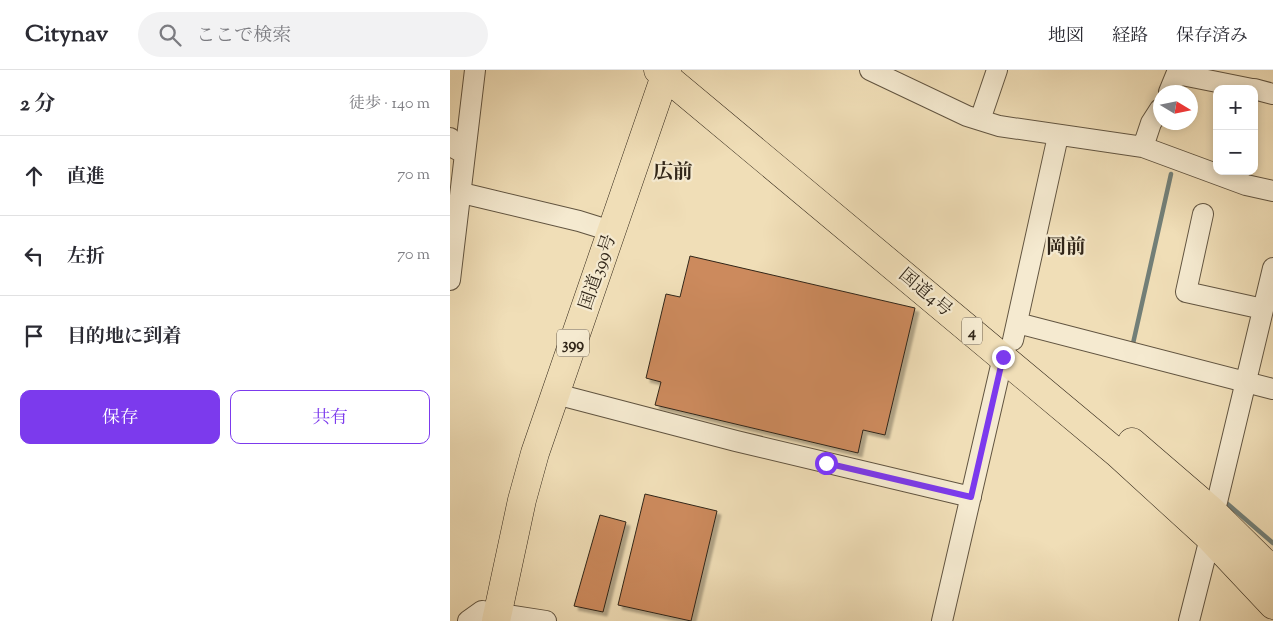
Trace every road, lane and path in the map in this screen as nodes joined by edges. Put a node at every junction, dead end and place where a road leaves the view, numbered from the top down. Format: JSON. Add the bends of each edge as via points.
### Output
{"nodes":[{"id":1,"x":475,"y":70,"type":"edge"},
{"id":2,"x":870,"y":70,"type":"edge"},
{"id":3,"x":997,"y":70,"type":"edge"},
{"id":4,"x":669,"y":71,"type":"edge"},
{"id":5,"x":1178,"y":72,"type":"edge"},
{"id":6,"x":1173,"y":85,"type":"edge"},
{"id":7,"x":1235,"y":85,"type":"edge"},
{"id":8,"x":1258,"y":90,"type":"edge"},
{"id":9,"x":1273,"y":94,"type":"edge"},
{"id":10,"x":980,"y":120,"type":"junction"},
{"id":11,"x":1153,"y":120,"type":"edge"},
{"id":12,"x":1058,"y":136,"type":"junction"},
{"id":13,"x":450,"y":138,"type":"edge"},
{"id":14,"x":1143,"y":147,"type":"junction"},
{"id":15,"x":465,"y":154,"type":"junction"},
{"id":16,"x":1273,"y":191,"type":"edge"},
{"id":17,"x":462,"y":192,"type":"junction"},
{"id":18,"x":1203,"y":214,"type":"dead end"},
{"id":19,"x":610,"y":231,"type":"junction"},
{"id":20,"x":1273,"y":268,"type":"edge"},
{"id":21,"x":450,"y":280,"type":"edge"},
{"id":22,"x":1263,"y":310,"type":"junction"},
{"id":23,"x":1011,"y":340,"type":"junction"},
{"id":24,"x":1248,"y":381,"type":"junction"},
{"id":25,"x":1273,"y":389,"type":"edge"},
{"id":26,"x":556,"y":394,"type":"junction"},
{"id":27,"x":971,"y":497,"type":"junction"},
{"id":28,"x":1211,"y":510,"type":"junction"},
{"id":29,"x":1210,"y":538,"type":"junction"},
{"id":30,"x":1273,"y":571,"type":"edge"},
{"id":31,"x":1273,"y":605,"type":"edge"},
{"id":32,"x":496,"y":617,"type":"edge"},
{"id":33,"x":468,"y":621,"type":"edge"},
{"id":34,"x":546,"y":621,"type":"edge"},
{"id":35,"x":942,"y":621,"type":"edge"},
{"id":36,"x":1188,"y":621,"type":"edge"}],
"edges":[{"from":1,"to":15,"type":"street"},
{"from":2,"to":10,"type":"street"},
{"from":3,"to":10,"type":"street"},
{"from":4,"to":19,"type":"highway","name":"国道399号","number":"399"},
{"from":4,"to":23,"type":"highway","name":"国道4号","number":"4"},
{"from":5,"to":6,"type":"street"},
{"from":5,"to":7,"type":"street"},
{"from":8,"to":9,"type":"street"},
{"from":10,"to":12,"type":"street"},
{"from":11,"to":14,"type":"street"},
{"from":12,"to":14,"type":"street"},
{"from":12,"to":23,"type":"street"},
{"from":13,"to":15,"type":"street","via":[[456,149]]},
{"from":14,"to":16,"type":"street","via":[[1246,185]]},
{"from":15,"to":17,"type":"street"},
{"from":17,"to":19,"type":"street"},
{"from":17,"to":21,"type":"street"},
{"from":18,"to":22,"type":"street","via":[[1186,292]]},
{"from":19,"to":26,"type":"highway","name":"国道399号","number":"399"},
{"from":20,"to":22,"type":"street"},
{"from":22,"to":24,"type":"street"},
{"from":23,"to":24,"type":"street"},
{"from":23,"to":27,"type":"street"},
{"from":23,"to":28,"type":"highway","name":"国道4号","number":"4"},
{"from":23,"to":29,"type":"highway","name":"国道4号","number":"4","via":[[1117,453]]},
{"from":24,"to":25,"type":"street"},
{"from":24,"to":28,"type":"street","via":[[1217,502]]},
{"from":26,"to":27,"type":"street"},
{"from":26,"to":32,"type":"highway","name":"国道399号","number":"399","via":[[522,500]]},
{"from":27,"to":35,"type":"street"},
{"from":28,"to":30,"type":"highway","name":"国道4号","number":"4"},
{"from":29,"to":31,"type":"highway","name":"国道4号","number":"4"},
{"from":29,"to":36,"type":"street"},
{"from":32,"to":33,"type":"street","via":[[482,612]]},
{"from":32,"to":34,"type":"street"}]}
